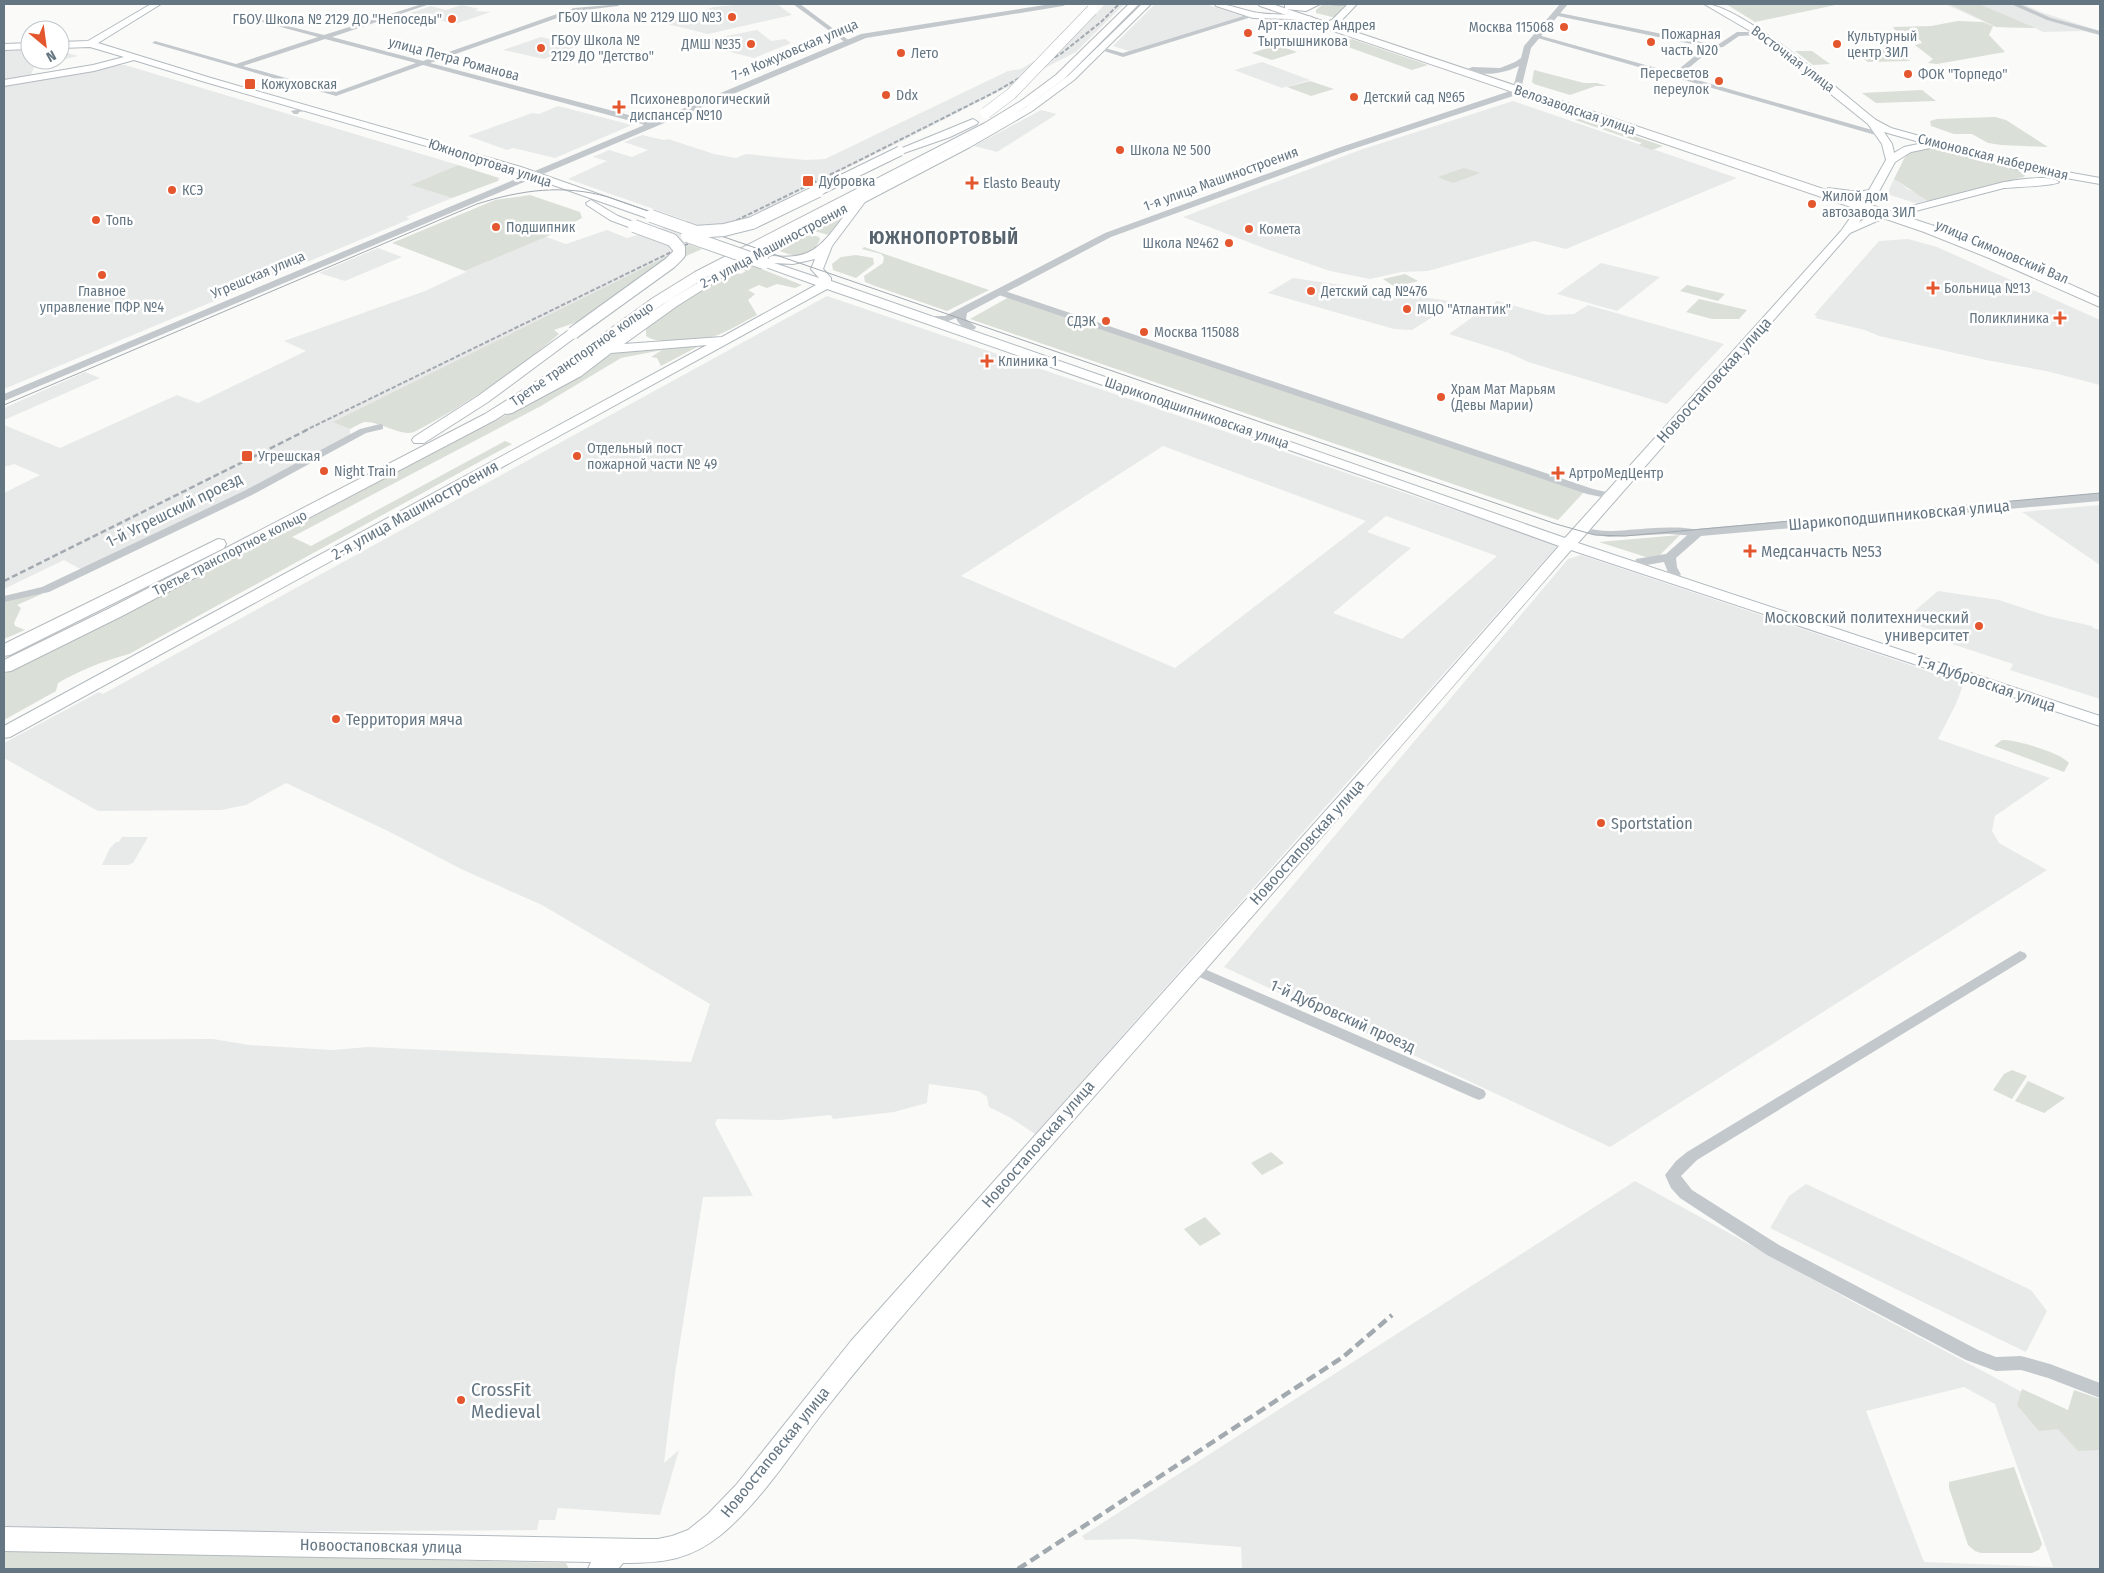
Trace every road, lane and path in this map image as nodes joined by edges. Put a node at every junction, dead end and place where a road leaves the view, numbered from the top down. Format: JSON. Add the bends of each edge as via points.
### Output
{"nodes":[{"id":1,"x":158,"y":4,"type":"edge"},
{"id":2,"x":427,"y":4,"type":"edge"},
{"id":3,"x":618,"y":4,"type":"edge"},
{"id":4,"x":796,"y":4,"type":"edge"},
{"id":5,"x":1063,"y":4,"type":"edge"},
{"id":6,"x":1134,"y":4,"type":"edge"},
{"id":7,"x":1146,"y":4,"type":"edge"},
{"id":8,"x":1220,"y":4,"type":"edge"},
{"id":9,"x":1262,"y":4,"type":"edge"},
{"id":10,"x":1316,"y":4,"type":"edge"},
{"id":11,"x":1331,"y":4,"type":"edge"},
{"id":12,"x":1352,"y":4,"type":"edge"},
{"id":13,"x":1564,"y":4,"type":"edge"},
{"id":14,"x":1708,"y":4,"type":"edge"},
{"id":15,"x":2014,"y":4,"type":"edge"},
{"id":16,"x":1281,"y":5,"type":"edge"},
{"id":17,"x":1095,"y":7,"type":"edge"},
{"id":18,"x":1555,"y":14,"type":"junction"},
{"id":19,"x":1255,"y":15,"type":"junction"},
{"id":20,"x":249,"y":17,"type":"dead end"},
{"id":21,"x":1309,"y":19,"type":"junction"},
{"id":22,"x":1331,"y":23,"type":"junction"},
{"id":23,"x":1760,"y":33,"type":"junction"},
{"id":24,"x":2100,"y":33,"type":"edge"},
{"id":25,"x":1536,"y":36,"type":"junction"},
{"id":26,"x":103,"y":37,"type":"junction"},
{"id":27,"x":324,"y":37,"type":"junction"},
{"id":28,"x":848,"y":42,"type":"junction"},
{"id":29,"x":155,"y":43,"type":"dead end"},
{"id":30,"x":90,"y":44,"type":"junction"},
{"id":31,"x":70,"y":45,"type":"edge"},
{"id":32,"x":20,"y":46,"type":"edge"},
{"id":33,"x":1712,"y":46,"type":"junction"},
{"id":34,"x":4,"y":47,"type":"edge"},
{"id":35,"x":107,"y":48,"type":"junction"},
{"id":36,"x":1101,"y":49,"type":"junction"},
{"id":37,"x":128,"y":59,"type":"junction"},
{"id":38,"x":1524,"y":59,"type":"junction"},
{"id":39,"x":422,"y":63,"type":"junction"},
{"id":40,"x":236,"y":66,"type":"junction"},
{"id":41,"x":1472,"y":69,"type":"junction"},
{"id":42,"x":1675,"y":75,"type":"junction"},
{"id":43,"x":1067,"y":82,"type":"junction"},
{"id":44,"x":4,"y":83,"type":"edge"},
{"id":45,"x":1517,"y":87,"type":"junction"},
{"id":46,"x":1025,"y":103,"type":"junction"},
{"id":47,"x":295,"y":109,"type":"junction"},
{"id":48,"x":973,"y":122,"type":"junction"},
{"id":49,"x":651,"y":126,"type":"junction"},
{"id":50,"x":1885,"y":132,"type":"junction"},
{"id":51,"x":1944,"y":146,"type":"junction"},
{"id":52,"x":1891,"y":160,"type":"junction"},
{"id":53,"x":2015,"y":166,"type":"junction"},
{"id":54,"x":528,"y":177,"type":"junction"},
{"id":55,"x":2097,"y":183,"type":"edge"},
{"id":56,"x":2004,"y":185,"type":"junction"},
{"id":57,"x":874,"y":192,"type":"junction"},
{"id":58,"x":577,"y":195,"type":"junction"},
{"id":59,"x":1868,"y":201,"type":"junction"},
{"id":60,"x":1902,"y":212,"type":"junction"},
{"id":61,"x":1887,"y":215,"type":"junction"},
{"id":62,"x":642,"y":221,"type":"junction"},
{"id":63,"x":1939,"y":229,"type":"junction"},
{"id":64,"x":695,"y":232,"type":"junction"},
{"id":65,"x":1845,"y":232,"type":"junction"},
{"id":66,"x":787,"y":238,"type":"junction"},
{"id":67,"x":825,"y":247,"type":"junction"},
{"id":68,"x":768,"y":261,"type":"junction"},
{"id":69,"x":793,"y":274,"type":"junction"},
{"id":70,"x":824,"y":281,"type":"junction"},
{"id":71,"x":999,"y":292,"type":"junction"},
{"id":72,"x":811,"y":293,"type":"junction"},
{"id":73,"x":2100,"y":295,"type":"edge"},
{"id":74,"x":2100,"y":303,"type":"edge"},
{"id":75,"x":962,"y":311,"type":"junction"},
{"id":76,"x":925,"y":316,"type":"junction"},
{"id":77,"x":645,"y":324,"type":"junction"},
{"id":78,"x":951,"y":325,"type":"junction"},
{"id":79,"x":971,"y":327,"type":"junction"},
{"id":80,"x":728,"y":339,"type":"junction"},
{"id":81,"x":670,"y":343,"type":"junction"},
{"id":82,"x":601,"y":356,"type":"junction"},
{"id":83,"x":4,"y":398,"type":"edge"},
{"id":84,"x":380,"y":427,"type":"dead end"},
{"id":85,"x":468,"y":429,"type":"junction"},
{"id":86,"x":420,"y":440,"type":"junction"},
{"id":87,"x":1611,"y":496,"type":"junction"},
{"id":88,"x":2100,"y":497,"type":"edge"},
{"id":89,"x":1697,"y":533,"type":"junction"},
{"id":90,"x":1574,"y":537,"type":"junction"},
{"id":91,"x":1670,"y":557,"type":"junction"},
{"id":92,"x":1641,"y":562,"type":"junction"},
{"id":93,"x":1675,"y":575,"type":"junction"},
{"id":94,"x":1702,"y":588,"type":"junction"},
{"id":95,"x":4,"y":599,"type":"edge"},
{"id":96,"x":4,"y":651,"type":"edge"},
{"id":97,"x":4,"y":667,"type":"edge"},
{"id":98,"x":2100,"y":721,"type":"edge"},
{"id":99,"x":4,"y":733,"type":"edge"},
{"id":100,"x":2020,"y":956,"type":"dead end"},
{"id":101,"x":1193,"y":969,"type":"junction"},
{"id":102,"x":1479,"y":1094,"type":"dead end"},
{"id":103,"x":2100,"y":1391,"type":"edge"},
{"id":104,"x":4,"y":1539,"type":"edge"},
{"id":105,"x":609,"y":1560,"type":"edge"}],
"edges":[{"from":1,"to":26,"type":"main road"},
{"from":2,"to":27,"type":"street"},
{"from":3,"to":39,"type":"street","via":[[576,9]]},
{"from":4,"to":28,"type":"street"},
{"from":5,"to":28,"type":"street","name":"7-я Кожуховская улица","via":[[869,34]]},
{"from":6,"to":46,"type":"main road","name":"Третье транспортное кольцо","via":[[1072,66]]},
{"from":7,"to":36,"type":"main road","name":"2-я улица Машиностроения"},
{"from":8,"to":19,"type":"main road"},
{"from":9,"to":16,"type":"main road","name":"Велозаводская улица"},
{"from":10,"to":16,"type":"main road","via":[[1306,8]]},
{"from":11,"to":12,"type":"street"},
{"from":12,"to":22,"type":"main road"},
{"from":13,"to":18,"type":"street"},
{"from":14,"to":23,"type":"main road","name":"Восточная улица"},
{"from":15,"to":24,"type":"street","via":[[2049,19]]},
{"from":16,"to":19,"type":"main road","via":[[1275,14]]},
{"from":16,"to":21,"type":"main road","name":"Велозаводская улица"},
{"from":16,"to":22,"type":"main road","name":"Велозаводская улица"},
{"from":17,"to":48,"type":"main road","name":"Третье транспортное кольцо","bridge":true,"via":[[1011,94]]},
{"from":18,"to":25,"type":"street"},
{"from":18,"to":33,"type":"street"},
{"from":19,"to":21,"type":"main road"},
{"from":19,"to":36,"type":"street","via":[[1123,55]]},
{"from":20,"to":27,"type":"street","name":"улица Петра Романова"},
{"from":21,"to":22,"type":"main road","name":"Велозаводская улица"},
{"from":22,"to":41,"type":"main road","name":"Велозаводская улица"},
{"from":22,"to":45,"type":"main road","name":"Велозаводская улица"},
{"from":23,"to":33,"type":"street","via":[[1736,34],[1721,46]]},
{"from":23,"to":50,"type":"main road","name":"Восточная улица"},
{"from":25,"to":38,"type":"street"},
{"from":25,"to":42,"type":"street"},
{"from":26,"to":30,"type":"main road"},
{"from":26,"to":35,"type":"main road","via":[[102,43]]},
{"from":27,"to":39,"type":"street","name":"улица Петра Романова"},
{"from":27,"to":40,"type":"street"},
{"from":28,"to":49,"type":"street","name":"7-я Кожуховская улица"},
{"from":29,"to":40,"type":"street"},
{"from":30,"to":31,"type":"main road"},
{"from":30,"to":35,"type":"main road","name":"Южнопортовая улица"},
{"from":30,"to":37,"type":"main road","name":"Южнопортовая улица","via":[[88,48]]},
{"from":32,"to":34,"type":"main road"},
{"from":33,"to":42,"type":"street"},
{"from":35,"to":37,"type":"main road","name":"Южнопортовая улица"},
{"from":36,"to":43,"type":"main road","name":"2-я улица Машиностроения"},
{"from":37,"to":44,"type":"main road"},
{"from":37,"to":47,"type":"main road","name":"Южнопортовая улица"},
{"from":37,"to":47,"type":"main road","name":"Южнопортовая улица","via":[[283,109]]},
{"from":38,"to":41,"type":"street","via":[[1505,70]]},
{"from":38,"to":45,"type":"street"},
{"from":39,"to":40,"type":"street","via":[[336,94]]},
{"from":39,"to":49,"type":"street","name":"улица Петра Романова"},
{"from":41,"to":45,"type":"main road","name":"Велозаводская улица"},
{"from":42,"to":50,"type":"street"},
{"from":43,"to":46,"type":"main road"},
{"from":43,"to":57,"type":"main road","name":"2-я улица Машиностроения","via":[[999,127]]},
{"from":45,"to":59,"type":"main road","name":"Велозаводская улица"},
{"from":45,"to":59,"type":"main road","name":"Велозаводская улица"},
{"from":45,"to":71,"type":"street","name":"1-я улица Машиностроения","via":[[1510,94],[1158,216],[1098,240]]},
{"from":46,"to":85,"type":"main road","name":"Третье транспортное кольцо","via":[[972,135],[700,275],[658,301],[553,378]]},
{"from":47,"to":54,"type":"main road","name":"Южнопортовая улица"},
{"from":47,"to":54,"type":"main road","name":"Южнопортовая улица","via":[[308,109],[432,144]]},
{"from":48,"to":64,"type":"main road","bridge":true,"via":[[900,151],[752,223],[724,230]]},
{"from":48,"to":86,"type":"main road","name":"Третье транспортное кольцо","via":[[684,271],[641,297],[523,381]]},
{"from":49,"to":54,"type":"street","name":"7-я Кожуховская улица"},
{"from":50,"to":51,"type":"main road","name":"Симоновская набережная"},
{"from":50,"to":52,"type":"main road","name":"Восточная улица"},
{"from":51,"to":52,"type":"main road","via":[[1913,147]]},
{"from":51,"to":53,"type":"main road","name":"Симоновская набережная"},
{"from":52,"to":59,"type":"main road"},
{"from":53,"to":55,"type":"main road","name":"Симоновская набережная"},
{"from":53,"to":56,"type":"main road","via":[[2025,171],[2028,177]]},
{"from":54,"to":58,"type":"main road","name":"Южнопортовая улица"},
{"from":54,"to":83,"type":"street","name":"Угрешская улица"},
{"from":55,"to":56,"type":"main road"},
{"from":56,"to":60,"type":"main road","name":"Новоостаповская улица"},
{"from":57,"to":66,"type":"main road","name":"2-я улица Машиностроения"},
{"from":57,"to":67,"type":"main road","via":[[858,204]]},
{"from":58,"to":62,"type":"main road","name":"Южнопортовая улица"},
{"from":58,"to":62,"type":"main road","name":"Южнопортовая улица","via":[[614,218]]},
{"from":59,"to":60,"type":"main road","name":"Велозаводская улица"},
{"from":59,"to":61,"type":"main road","name":"Велозаводская улица"},
{"from":59,"to":65,"type":"main road","name":"Новоостаповская улица"},
{"from":60,"to":61,"type":"main road","name":"Новоостаповская улица"},
{"from":60,"to":63,"type":"main road","name":"улица Симоновский Вал"},
{"from":61,"to":63,"type":"main road","name":"улица Симоновский Вал"},
{"from":61,"to":65,"type":"main road","name":"Новоостаповская улица"},
{"from":62,"to":64,"type":"main road","name":"Южнопортовая улица","bridge":true},
{"from":62,"to":68,"type":"main road","name":"Южнопортовая улица","bridge":true},
{"from":62,"to":86,"type":"main road","bridge":true,"via":[[674,242],[679,254],[490,394]]},
{"from":63,"to":73,"type":"main road","name":"улица Симоновский Вал"},
{"from":63,"to":74,"type":"main road","name":"улица Симоновский Вал"},
{"from":64,"to":68,"type":"main road","name":"Южнопортовая улица"},
{"from":65,"to":87,"type":"main road","name":"Новоостаповская улица"},
{"from":66,"to":67,"type":"main road","via":[[821,233],[827,237]]},
{"from":66,"to":77,"type":"main road","name":"2-я улица Машиностроения","via":[[700,286]]},
{"from":67,"to":68,"type":"main road","via":[[815,256]]},
{"from":67,"to":70,"type":"main road","via":[[817,267]]},
{"from":68,"to":69,"type":"main road","name":"Южнопортовая улица"},
{"from":68,"to":70,"type":"main road","name":"Южнопортовая улица"},
{"from":69,"to":70,"type":"main road","name":"Южнопортовая улица"},
{"from":69,"to":72,"type":"main road","via":[[813,287]]},
{"from":70,"to":72,"type":"main road","name":"2-я улица Машиностроения"},
{"from":70,"to":76,"type":"main road","name":"Шарикоподшипниковская улица"},
{"from":70,"to":76,"type":"main road","name":"Шарикоподшипниковская улица","via":[[847,284]]},
{"from":71,"to":75,"type":"street","name":"1-я улица Машиностроения"},
{"from":71,"to":87,"type":"street","via":[[1591,492]]},
{"from":72,"to":80,"type":"main road","name":"2-я улица Машиностроения"},
{"from":75,"to":76,"type":"street"},
{"from":75,"to":78,"type":"street","name":"1-я улица Машиностроения"},
{"from":75,"to":79,"type":"street","via":[[962,320]]},
{"from":76,"to":78,"type":"main road","name":"Шарикоподшипниковская улица"},
{"from":77,"to":81,"type":"main road","via":[[639,332],[642,339],[652,343]]},
{"from":77,"to":82,"type":"main road","name":"2-я улица Машиностроения"},
{"from":78,"to":79,"type":"main road","name":"Шарикоподшипниковская улица"},
{"from":78,"to":90,"type":"main road","name":"Шарикоподшипниковская улица","via":[[1280,442]]},
{"from":79,"to":90,"type":"main road","name":"Шарикоподшипниковская улица"},
{"from":80,"to":81,"type":"main road"},
{"from":80,"to":99,"type":"main road","name":"2-я улица Машиностроения"},
{"from":81,"to":82,"type":"main road","via":[[618,349]]},
{"from":82,"to":85,"type":"main road","name":"2-я улица Машиностроения","via":[[564,380]]},
{"from":84,"to":95,"type":"street","name":"1-й Угрешский проезд","via":[[363,431],[248,493],[44,590]]},
{"from":85,"to":97,"type":"main road","name":"Третье транспортное кольцо"},
{"from":86,"to":96,"type":"main road","name":"Третье транспортное кольцо"},
{"from":87,"to":90,"type":"main road","name":"Новоостаповская улица"},
{"from":88,"to":89,"type":"street","name":"Шарикоподшипниковская улица"},
{"from":89,"to":90,"type":"street","name":"Шарикоподшипниковская улица","via":[[1672,531]]},
{"from":89,"to":91,"type":"street"},
{"from":90,"to":92,"type":"main road","name":"1-я Дубровская улица"},
{"from":90,"to":94,"type":"main road","name":"1-я Дубровская улица"},
{"from":90,"to":101,"type":"main road","name":"Новоостаповская улица"},
{"from":91,"to":92,"type":"street"},
{"from":91,"to":93,"type":"street"},
{"from":92,"to":93,"type":"main road","name":"1-я Дубровская улица"},
{"from":93,"to":94,"type":"main road","name":"1-я Дубровская улица"},
{"from":94,"to":98,"type":"main road","name":"1-я Дубровская улица"},
{"from":100,"to":103,"type":"street","via":[[1692,1156],[1673,1175],[1676,1184],[1686,1194],[1773,1250],[1972,1355],[1996,1364],[2021,1363],[2050,1371]]},
{"from":101,"to":102,"type":"street","name":"1-й Дубровский проезд"},
{"from":101,"to":105,"type":"main road","name":"Новоостаповская улица","via":[[859,1348],[744,1493],[717,1522],[697,1538],[673,1548]]},
{"from":104,"to":105,"type":"main road","name":"Новоостаповская улица"}]}
